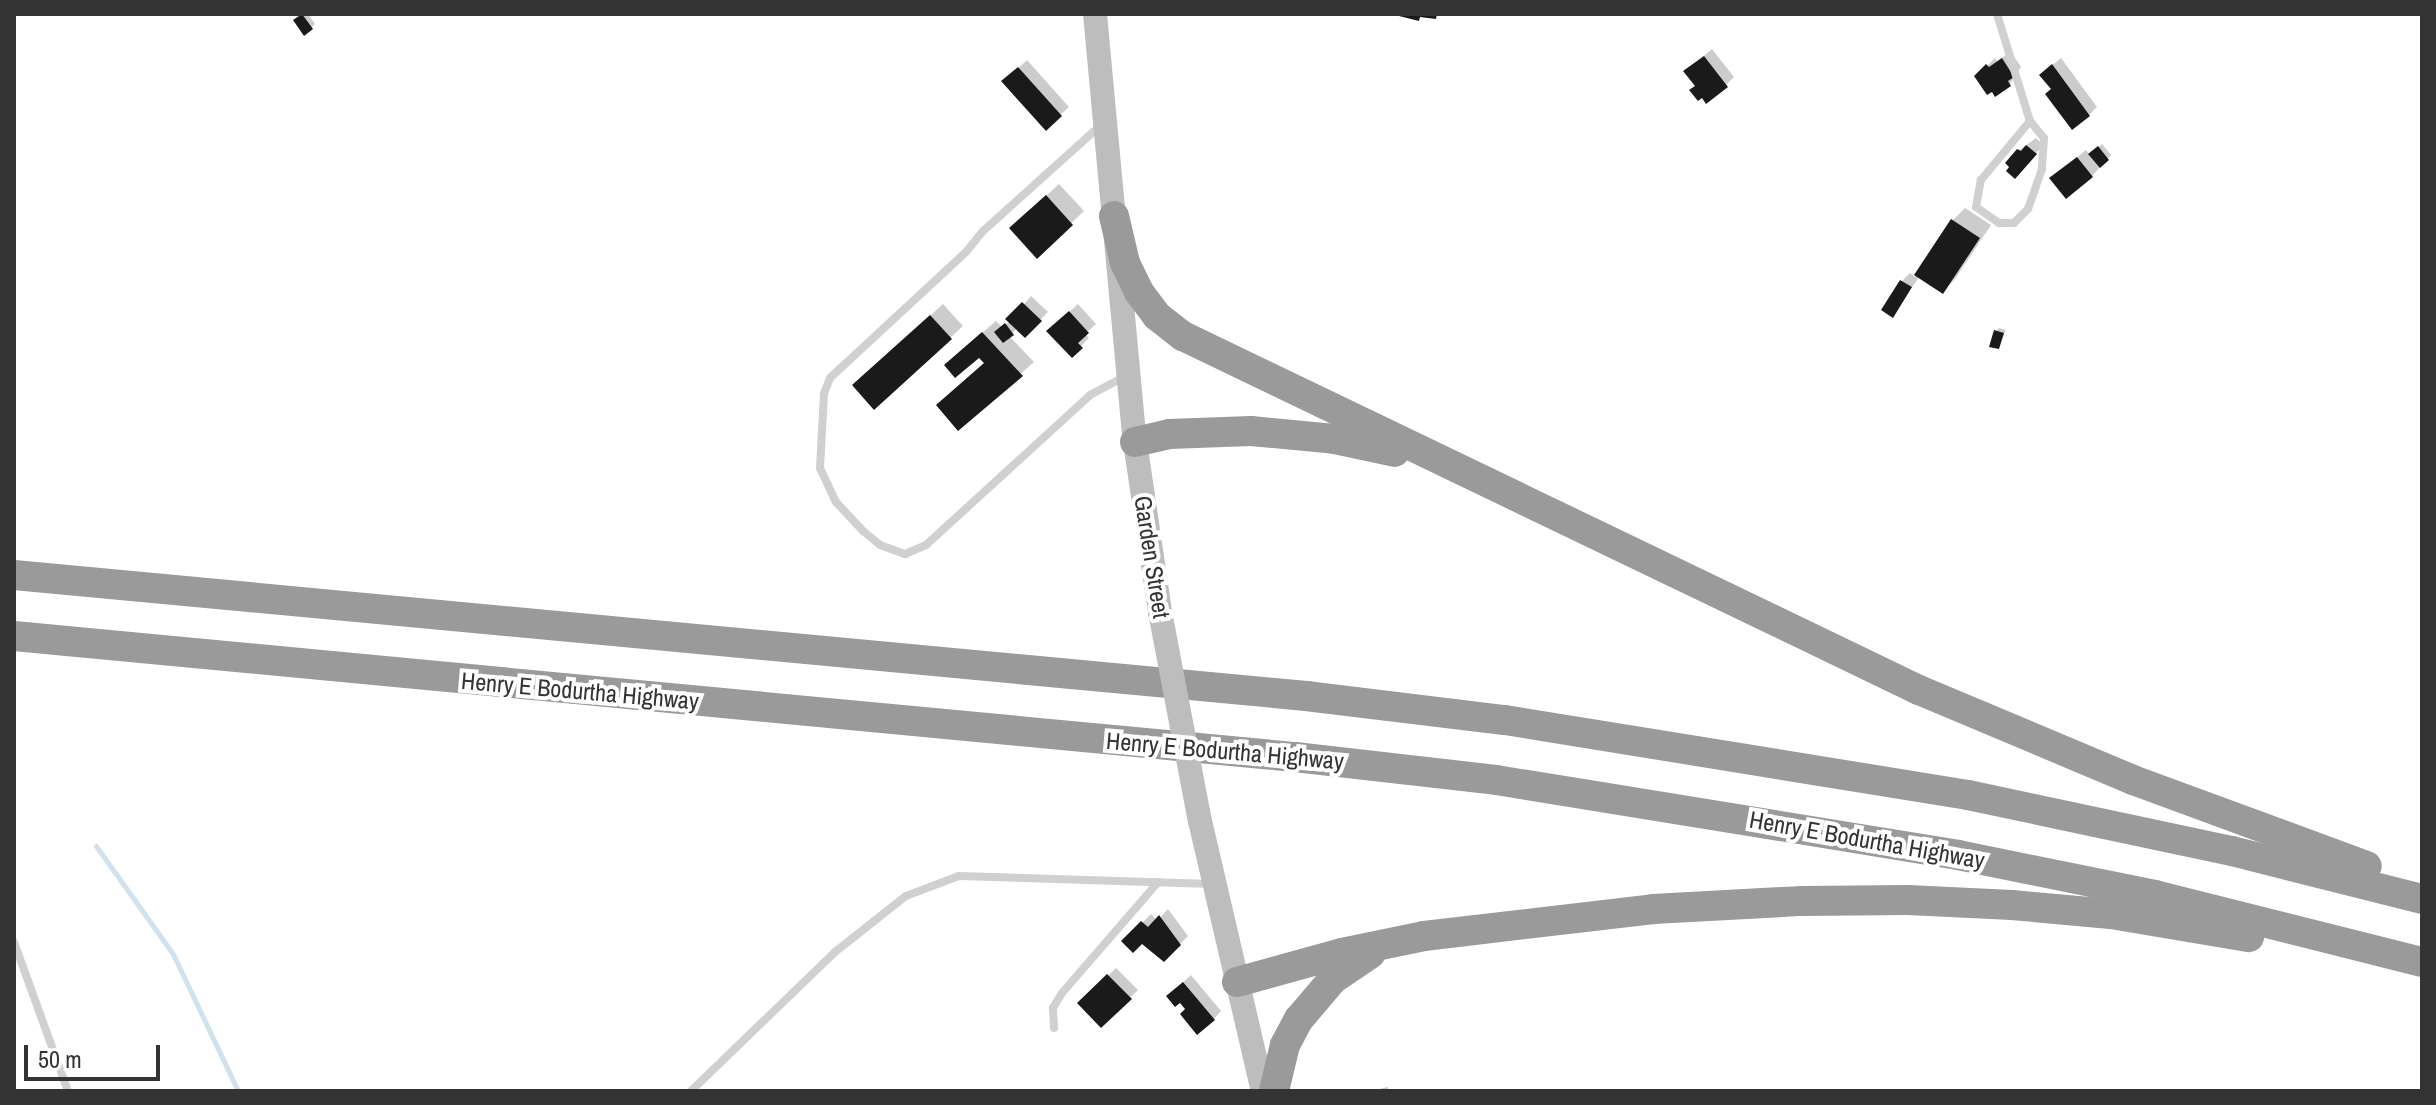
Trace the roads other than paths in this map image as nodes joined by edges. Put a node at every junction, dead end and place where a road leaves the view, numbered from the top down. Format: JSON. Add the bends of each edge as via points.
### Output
{"nodes":[{"id":1,"x":1095,"y":14,"type":"edge"},
{"id":2,"x":1997,"y":14,"type":"edge"},
{"id":3,"x":2030,"y":121,"type":"junction"},
{"id":4,"x":1105,"y":122,"type":"junction"},
{"id":5,"x":1114,"y":216,"type":"junction"},
{"id":6,"x":1129,"y":374,"type":"junction"},
{"id":7,"x":1135,"y":442,"type":"junction"},
{"id":8,"x":1498,"y":488,"type":"junction"},
{"id":9,"x":14,"y":575,"type":"edge"},
{"id":10,"x":14,"y":636,"type":"edge"},
{"id":11,"x":1158,"y":882,"type":"junction"},
{"id":12,"x":1213,"y":884,"type":"junction"},
{"id":13,"x":2422,"y":886,"type":"edge"},
{"id":14,"x":2422,"y":899,"type":"edge"},
{"id":15,"x":1424,"y":936,"type":"junction"},
{"id":16,"x":14,"y":942,"type":"edge"},
{"id":17,"x":21,"y":962,"type":"junction"},
{"id":18,"x":2422,"y":962,"type":"edge"},
{"id":19,"x":14,"y":970,"type":"edge"},
{"id":20,"x":2422,"y":975,"type":"edge"},
{"id":21,"x":1237,"y":982,"type":"junction"},
{"id":22,"x":1054,"y":1028,"type":"dead end"},
{"id":23,"x":68,"y":1091,"type":"edge"},
{"id":24,"x":691,"y":1091,"type":"edge"},
{"id":25,"x":1263,"y":1091,"type":"edge"},
{"id":26,"x":1274,"y":1091,"type":"edge"}],
"edges":[{"from":1,"to":4,"type":"street","name":"Garden Street"},
{"from":2,"to":3,"type":"lane"},
{"from":3,"to":3,"type":"lane","via":[[2044,138],[2042,169],[2028,209],[2014,223],[1999,223],[1976,207],[1981,180]]},
{"from":4,"to":5,"type":"street","name":"Garden Street"},
{"from":4,"to":6,"type":"lane","via":[[830,378],[824,394],[820,468],[836,502],[863,531],[880,545],[905,554],[926,545],[1090,395]]},
{"from":5,"to":6,"type":"street","name":"Garden Street"},
{"from":5,"to":8,"type":"highway","via":[[1131,278],[1169,327]]},
{"from":6,"to":7,"type":"street","name":"Garden Street"},
{"from":7,"to":8,"type":"highway","via":[[1169,434],[1233,431],[1310,436],[1403,454]]},
{"from":7,"to":12,"type":"street","name":"Garden Street","bridge":true,"via":[[1160,612]]},
{"from":8,"to":13,"type":"highway","via":[[1979,716],[2194,804]]},
{"from":9,"to":14,"type":"highway","via":[[1452,713],[1968,795],[2232,851]]},
{"from":10,"to":18,"type":"highway","name":"Henry E Bodurtha Highway","via":[[1496,780],[1972,858],[2221,911]]},
{"from":11,"to":12,"type":"lane"},
{"from":11,"to":22,"type":"lane","via":[[1062,993],[1053,1008]]},
{"from":11,"to":24,"type":"lane","via":[[959,876],[906,896],[835,952]]},
{"from":12,"to":21,"type":"street","name":"Garden Street"},
{"from":15,"to":20,"type":"highway","via":[[1653,909],[1945,900],[2144,919]]},
{"from":15,"to":21,"type":"highway"},
{"from":15,"to":26,"type":"highway","via":[[1361,958],[1320,993],[1291,1032]]},
{"from":16,"to":17,"type":"lane"},
{"from":17,"to":19,"type":"lane"},
{"from":17,"to":23,"type":"lane"},
{"from":21,"to":25,"type":"street","name":"Garden Street"}]}
